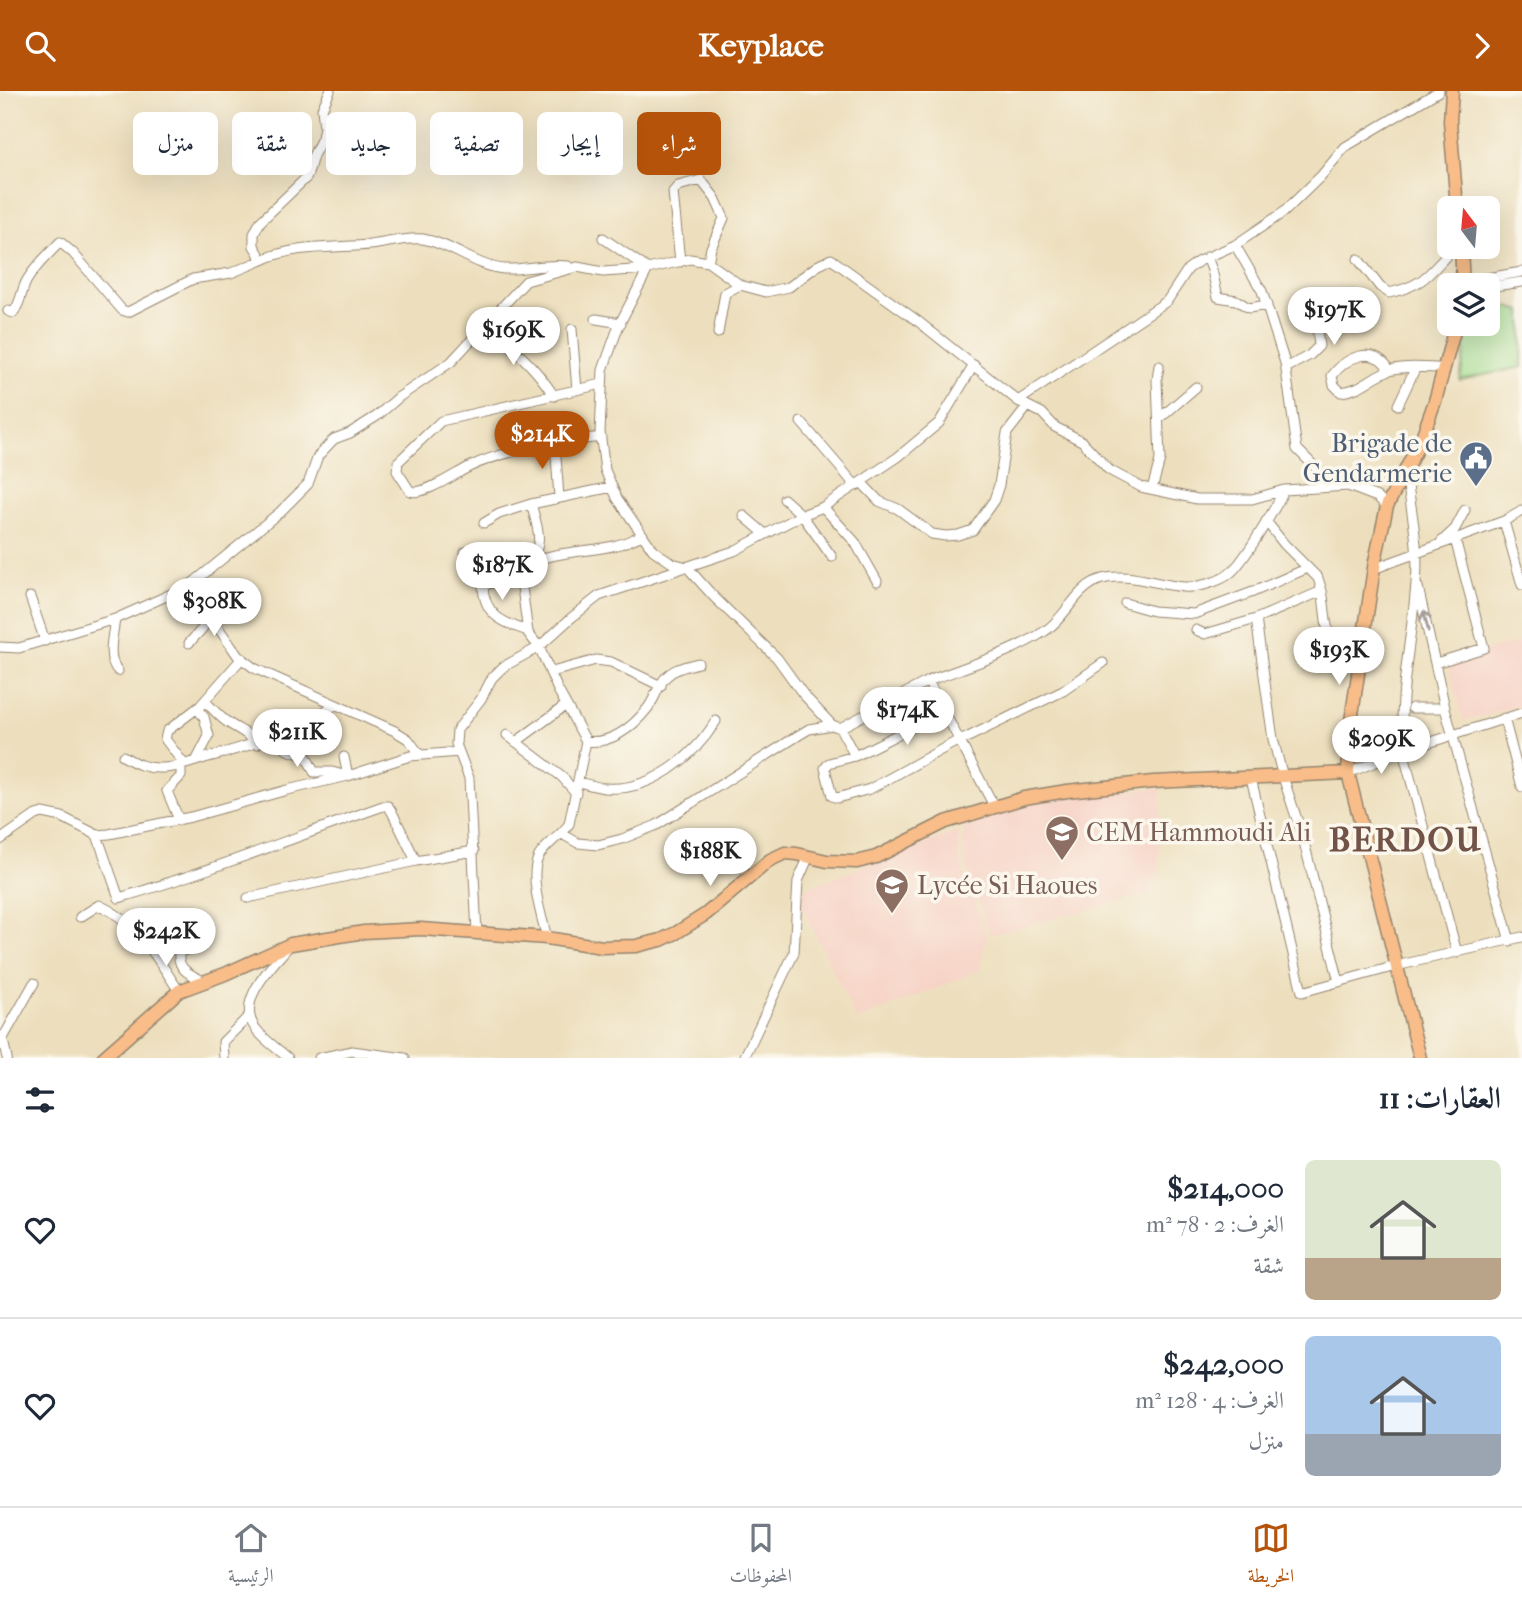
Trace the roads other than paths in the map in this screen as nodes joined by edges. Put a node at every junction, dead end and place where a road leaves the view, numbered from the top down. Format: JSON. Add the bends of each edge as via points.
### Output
{"nodes":[{"id":1,"x":330,"y":91,"type":"edge"},
{"id":2,"x":1439,"y":91,"type":"edge"},
{"id":3,"x":1452,"y":91,"type":"edge"},
{"id":4,"x":1456,"y":196,"type":"edge"},
{"id":5,"x":603,"y":238,"type":"dead end"},
{"id":6,"x":1235,"y":245,"type":"junction"},
{"id":7,"x":1207,"y":257,"type":"junction"},
{"id":8,"x":1358,"y":259,"type":"dead end"},
{"id":9,"x":1445,"y":259,"type":"edge"},
{"id":10,"x":260,"y":261,"type":"junction"},
{"id":11,"x":680,"y":262,"type":"junction"},
{"id":12,"x":709,"y":262,"type":"junction"},
{"id":13,"x":577,"y":267,"type":"junction"},
{"id":14,"x":649,"y":269,"type":"junction"},
{"id":15,"x":1522,"y":272,"type":"edge"},
{"id":16,"x":1500,"y":276,"type":"edge"},
{"id":17,"x":1522,"y":282,"type":"edge"},
{"id":18,"x":740,"y":285,"type":"junction"},
{"id":19,"x":1500,"y":285,"type":"edge"},
{"id":20,"x":1306,"y":300,"type":"dead end"},
{"id":21,"x":1267,"y":305,"type":"junction"},
{"id":22,"x":8,"y":310,"type":"dead end"},
{"id":23,"x":596,"y":319,"type":"dead end"},
{"id":24,"x":621,"y":323,"type":"junction"},
{"id":25,"x":484,"y":327,"type":"junction"},
{"id":26,"x":572,"y":329,"type":"dead end"},
{"id":27,"x":718,"y":333,"type":"dead end"},
{"id":28,"x":1452,"y":336,"type":"edge"},
{"id":29,"x":974,"y":365,"type":"junction"},
{"id":30,"x":1159,"y":366,"type":"dead end"},
{"id":31,"x":1286,"y":368,"type":"junction"},
{"id":32,"x":1444,"y":368,"type":"junction"},
{"id":33,"x":1389,"y":369,"type":"junction"},
{"id":34,"x":1415,"y":369,"type":"junction"},
{"id":35,"x":602,"y":384,"type":"junction"},
{"id":36,"x":1196,"y":387,"type":"dead end"},
{"id":37,"x":578,"y":390,"type":"junction"},
{"id":38,"x":554,"y":396,"type":"junction"},
{"id":39,"x":1018,"y":401,"type":"junction"},
{"id":40,"x":1398,"y":405,"type":"dead end"},
{"id":41,"x":1028,"y":406,"type":"junction"},
{"id":42,"x":1159,"y":419,"type":"junction"},
{"id":43,"x":801,"y":422,"type":"dead end"},
{"id":44,"x":601,"y":437,"type":"junction"},
{"id":45,"x":555,"y":443,"type":"junction"},
{"id":46,"x":1406,"y":470,"type":"junction"},
{"id":47,"x":858,"y":484,"type":"junction"},
{"id":48,"x":612,"y":487,"type":"junction"},
{"id":49,"x":1320,"y":488,"type":"junction"},
{"id":50,"x":1152,"y":489,"type":"junction"},
{"id":51,"x":1284,"y":489,"type":"junction"},
{"id":52,"x":559,"y":497,"type":"junction"},
{"id":53,"x":785,"y":499,"type":"dead end"},
{"id":54,"x":531,"y":504,"type":"junction"},
{"id":55,"x":1387,"y":506,"type":"junction"},
{"id":56,"x":824,"y":507,"type":"junction"},
{"id":57,"x":1465,"y":510,"type":"dead end"},
{"id":58,"x":1522,"y":511,"type":"edge"},
{"id":59,"x":802,"y":515,"type":"junction"},
{"id":60,"x":744,"y":516,"type":"dead end"},
{"id":61,"x":1266,"y":521,"type":"junction"},
{"id":62,"x":1504,"y":521,"type":"junction"},
{"id":63,"x":484,"y":523,"type":"dead end"},
{"id":64,"x":765,"y":534,"type":"junction"},
{"id":65,"x":643,"y":535,"type":"junction"},
{"id":66,"x":1454,"y":539,"type":"junction"},
{"id":67,"x":1437,"y":546,"type":"junction"},
{"id":68,"x":465,"y":552,"type":"dead end"},
{"id":69,"x":1416,"y":554,"type":"junction"},
{"id":70,"x":832,"y":557,"type":"dead end"},
{"id":71,"x":687,"y":567,"type":"junction"},
{"id":72,"x":1308,"y":568,"type":"junction"},
{"id":73,"x":523,"y":569,"type":"junction"},
{"id":74,"x":1373,"y":569,"type":"junction"},
{"id":75,"x":877,"y":581,"type":"dead end"},
{"id":76,"x":1417,"y":581,"type":"junction"},
{"id":77,"x":1522,"y":585,"type":"edge"},
{"id":78,"x":189,"y":586,"type":"junction"},
{"id":79,"x":483,"y":586,"type":"junction"},
{"id":80,"x":1322,"y":591,"type":"junction"},
{"id":81,"x":30,"y":597,"type":"dead end"},
{"id":82,"x":1125,"y":603,"type":"dead end"},
{"id":83,"x":210,"y":615,"type":"junction"},
{"id":84,"x":115,"y":619,"type":"junction"},
{"id":85,"x":1256,"y":619,"type":"junction"},
{"id":86,"x":1196,"y":630,"type":"dead end"},
{"id":87,"x":528,"y":631,"type":"junction"},
{"id":88,"x":45,"y":641,"type":"junction"},
{"id":89,"x":189,"y":643,"type":"dead end"},
{"id":90,"x":0,"y":647,"type":"edge"},
{"id":91,"x":539,"y":647,"type":"junction"},
{"id":92,"x":242,"y":659,"type":"junction"},
{"id":93,"x":1360,"y":659,"type":"junction"},
{"id":94,"x":698,"y":663,"type":"dead end"},
{"id":95,"x":1103,"y":663,"type":"dead end"},
{"id":96,"x":1436,"y":663,"type":"junction"},
{"id":97,"x":118,"y":671,"type":"dead end"},
{"id":98,"x":552,"y":672,"type":"junction"},
{"id":99,"x":928,"y":681,"type":"junction"},
{"id":100,"x":661,"y":686,"type":"junction"},
{"id":101,"x":205,"y":701,"type":"junction"},
{"id":102,"x":335,"y":705,"type":"junction"},
{"id":103,"x":566,"y":705,"type":"junction"},
{"id":104,"x":1412,"y":708,"type":"dead end"},
{"id":105,"x":1445,"y":708,"type":"junction"},
{"id":106,"x":197,"y":709,"type":"junction"},
{"id":107,"x":944,"y":711,"type":"junction"},
{"id":108,"x":1522,"y":713,"type":"edge"},
{"id":109,"x":1504,"y":718,"type":"junction"},
{"id":110,"x":716,"y":721,"type":"dead end"},
{"id":111,"x":836,"y":726,"type":"junction"},
{"id":112,"x":288,"y":730,"type":"junction"},
{"id":113,"x":507,"y":735,"type":"dead end"},
{"id":114,"x":1453,"y":735,"type":"junction"},
{"id":115,"x":586,"y":741,"type":"junction"},
{"id":116,"x":960,"y":741,"type":"junction"},
{"id":117,"x":516,"y":742,"type":"junction"},
{"id":118,"x":257,"y":744,"type":"junction"},
{"id":119,"x":1403,"y":751,"type":"junction"},
{"id":120,"x":459,"y":752,"type":"junction"},
{"id":121,"x":420,"y":755,"type":"junction"},
{"id":122,"x":123,"y":756,"type":"dead end"},
{"id":123,"x":856,"y":756,"type":"junction"},
{"id":124,"x":344,"y":757,"type":"dead end"},
{"id":125,"x":195,"y":761,"type":"junction"},
{"id":126,"x":183,"y":764,"type":"junction"},
{"id":127,"x":1348,"y":773,"type":"junction"},
{"id":128,"x":348,"y":776,"type":"junction"},
{"id":129,"x":1283,"y":777,"type":"junction"},
{"id":130,"x":1251,"y":778,"type":"junction"},
{"id":131,"x":578,"y":782,"type":"junction"},
{"id":132,"x":1522,"y":787,"type":"edge"},
{"id":133,"x":576,"y":793,"type":"junction"},
{"id":134,"x":994,"y":806,"type":"junction"},
{"id":135,"x":179,"y":820,"type":"junction"},
{"id":136,"x":562,"y":834,"type":"junction"},
{"id":137,"x":97,"y":835,"type":"junction"},
{"id":138,"x":0,"y":840,"type":"edge"},
{"id":139,"x":474,"y":851,"type":"junction"},
{"id":140,"x":808,"y":856,"type":"junction"},
{"id":141,"x":416,"y":861,"type":"junction"},
{"id":142,"x":119,"y":898,"type":"junction"},
{"id":143,"x":248,"y":898,"type":"dead end"},
{"id":144,"x":99,"y":905,"type":"junction"},
{"id":145,"x":80,"y":917,"type":"dead end"},
{"id":146,"x":477,"y":933,"type":"junction"},
{"id":147,"x":1522,"y":937,"type":"edge"},
{"id":148,"x":547,"y":938,"type":"junction"},
{"id":149,"x":1510,"y":941,"type":"junction"},
{"id":150,"x":291,"y":944,"type":"junction"},
{"id":151,"x":187,"y":949,"type":"dead end"},
{"id":152,"x":1457,"y":953,"type":"junction"},
{"id":153,"x":1396,"y":966,"type":"junction"},
{"id":154,"x":205,"y":982,"type":"junction"},
{"id":155,"x":1339,"y":982,"type":"junction"},
{"id":156,"x":34,"y":983,"type":"dead end"},
{"id":157,"x":179,"y":991,"type":"junction"},
{"id":158,"x":248,"y":1017,"type":"junction"},
{"id":159,"x":1,"y":1035,"type":"edge"},
{"id":160,"x":7,"y":1058,"type":"edge"},
{"id":161,"x":103,"y":1058,"type":"edge"},
{"id":162,"x":223,"y":1058,"type":"edge"},
{"id":163,"x":288,"y":1058,"type":"edge"},
{"id":164,"x":319,"y":1058,"type":"edge"},
{"id":165,"x":405,"y":1058,"type":"edge"},
{"id":166,"x":744,"y":1058,"type":"edge"},
{"id":167,"x":1420,"y":1058,"type":"edge"}],
"edges":[{"from":1,"to":10,"type":"street","via":[[322,109],[322,138],[307,177],[254,234]]},
{"from":2,"to":6,"type":"street","via":[[1345,147],[1284,212]]},
{"from":3,"to":4,"type":"main road"},
{"from":5,"to":14,"type":"street"},
{"from":6,"to":7,"type":"street"},
{"from":6,"to":21,"type":"street"},
{"from":7,"to":21,"type":"street","via":[[1218,297],[1249,308]]},
{"from":7,"to":39,"type":"street","via":[[1188,269],[1167,301]]},
{"from":8,"to":9,"type":"street","via":[[1389,293],[1418,284]]},
{"from":10,"to":13,"type":"street","via":[[272,255],[345,244],[423,239],[501,269],[550,264]]},
{"from":10,"to":22,"type":"street","via":[[231,273],[193,279],[128,311],[122,310],[60,242],[31,274],[13,313]]},
{"from":11,"to":12,"type":"street"},
{"from":11,"to":12,"type":"street","via":[[673,192],[678,186],[701,180],[724,218]]},
{"from":11,"to":14,"type":"street"},
{"from":12,"to":18,"type":"street"},
{"from":13,"to":14,"type":"street","via":[[603,272]]},
{"from":13,"to":25,"type":"street","via":[[526,281]]},
{"from":14,"to":24,"type":"street"},
{"from":15,"to":16,"type":"street"},
{"from":17,"to":19,"type":"street"},
{"from":18,"to":27,"type":"street","via":[[725,293]]},
{"from":18,"to":29,"type":"street","via":[[766,292],[789,287],[831,258]]},
{"from":20,"to":31,"type":"street","via":[[1319,346]]},
{"from":21,"to":31,"type":"street"},
{"from":23,"to":24,"type":"street"},
{"from":24,"to":35,"type":"street"},
{"from":25,"to":38,"type":"street","via":[[519,352]]},
{"from":25,"to":78,"type":"street","via":[[451,362],[377,416],[334,439],[318,456],[308,484]]},
{"from":26,"to":37,"type":"street"},
{"from":28,"to":32,"type":"main road"},
{"from":29,"to":39,"type":"street"},
{"from":29,"to":47,"type":"street","via":[[939,423]]},
{"from":30,"to":42,"type":"street"},
{"from":31,"to":49,"type":"street","via":[[1297,449],[1320,472]]},
{"from":32,"to":34,"type":"street"},
{"from":32,"to":46,"type":"main road","via":[[1436,401]]},
{"from":33,"to":33,"type":"street","via":[[1350,391],[1341,392],[1332,376],[1352,357],[1362,355],[1375,357]]},
{"from":33,"to":34,"type":"street"},
{"from":34,"to":40,"type":"street"},
{"from":35,"to":37,"type":"street"},
{"from":35,"to":44,"type":"street"},
{"from":36,"to":42,"type":"street"},
{"from":37,"to":38,"type":"street"},
{"from":38,"to":45,"type":"street","via":[[441,421],[398,462],[397,471],[410,491],[421,492],[475,464]]},
{"from":39,"to":41,"type":"street"},
{"from":41,"to":47,"type":"street","via":[[1007,433],[999,485],[973,530],[958,535],[932,534]]},
{"from":41,"to":50,"type":"street","via":[[1082,441],[1110,470]]},
{"from":42,"to":50,"type":"street","via":[[1160,460]]},
{"from":43,"to":47,"type":"street"},
{"from":44,"to":45,"type":"street"},
{"from":44,"to":48,"type":"street"},
{"from":45,"to":52,"type":"street"},
{"from":46,"to":55,"type":"main road"},
{"from":46,"to":69,"type":"street"},
{"from":47,"to":56,"type":"street"},
{"from":48,"to":52,"type":"street"},
{"from":48,"to":65,"type":"street"},
{"from":49,"to":51,"type":"street"},
{"from":49,"to":55,"type":"street","via":[[1348,486]]},
{"from":50,"to":51,"type":"street","via":[[1197,499],[1252,499]]},
{"from":51,"to":61,"type":"street"},
{"from":52,"to":54,"type":"street"},
{"from":53,"to":59,"type":"street"},
{"from":54,"to":63,"type":"street"},
{"from":54,"to":73,"type":"street","via":[[539,544]]},
{"from":55,"to":74,"type":"main road"},
{"from":56,"to":59,"type":"street"},
{"from":56,"to":75,"type":"street","via":[[855,542]]},
{"from":57,"to":67,"type":"street","via":[[1455,529]]},
{"from":58,"to":62,"type":"street"},
{"from":59,"to":64,"type":"street"},
{"from":59,"to":70,"type":"street"},
{"from":60,"to":64,"type":"street"},
{"from":61,"to":72,"type":"street"},
{"from":61,"to":99,"type":"street","via":[[1237,568],[1227,576],[1184,587],[1118,577],[1101,579],[1088,586],[1039,635]]},
{"from":62,"to":66,"type":"street"},
{"from":62,"to":77,"type":"street"},
{"from":64,"to":71,"type":"street","via":[[734,551]]},
{"from":65,"to":71,"type":"street","via":[[672,563]]},
{"from":65,"to":73,"type":"street"},
{"from":66,"to":67,"type":"street"},
{"from":66,"to":96,"type":"street","via":[[1484,648]]},
{"from":67,"to":69,"type":"street"},
{"from":68,"to":79,"type":"street"},
{"from":69,"to":74,"type":"street"},
{"from":69,"to":76,"type":"street"},
{"from":71,"to":91,"type":"street","via":[[599,596]]},
{"from":71,"to":111,"type":"street"},
{"from":72,"to":80,"type":"street"},
{"from":72,"to":82,"type":"street","via":[[1194,614]]},
{"from":73,"to":79,"type":"street"},
{"from":73,"to":87,"type":"street"},
{"from":74,"to":93,"type":"main road"},
{"from":96,"to":76,"type":"street","one_way":true},
{"from":76,"to":119,"type":"street","via":[[1400,722]]},
{"from":78,"to":83,"type":"street"},
{"from":78,"to":84,"type":"street"},
{"from":79,"to":87,"type":"street","via":[[489,611],[502,622]]},
{"from":80,"to":85,"type":"street"},
{"from":80,"to":93,"type":"street","via":[[1329,638],[1337,649]]},
{"from":81,"to":88,"type":"street"},
{"from":83,"to":89,"type":"street"},
{"from":83,"to":92,"type":"street"},
{"from":84,"to":88,"type":"street"},
{"from":84,"to":97,"type":"street","via":[[111,655]]},
{"from":85,"to":86,"type":"street","via":[[1205,634]]},
{"from":85,"to":129,"type":"street"},
{"from":87,"to":91,"type":"street"},
{"from":88,"to":90,"type":"street","via":[[19,648]]},
{"from":91,"to":98,"type":"street"},
{"from":91,"to":120,"type":"street","via":[[492,678],[457,730]]},
{"from":92,"to":101,"type":"street"},
{"from":92,"to":102,"type":"street"},
{"from":93,"to":127,"type":"main road"},
{"from":94,"to":100,"type":"street","via":[[666,676]]},
{"from":95,"to":116,"type":"street","via":[[1063,691]]},
{"from":96,"to":105,"type":"street"},
{"from":98,"to":100,"type":"street","via":[[596,660],[611,662]]},
{"from":98,"to":103,"type":"street"},
{"from":99,"to":107,"type":"street"},
{"from":99,"to":111,"type":"street"},
{"from":100,"to":115,"type":"street","via":[[648,709],[620,733],[604,741]]},
{"from":101,"to":106,"type":"street"},
{"from":101,"to":118,"type":"street"},
{"from":102,"to":112,"type":"street"},
{"from":102,"to":121,"type":"street","via":[[408,739]]},
{"from":103,"to":115,"type":"street"},
{"from":103,"to":117,"type":"street"},
{"from":104,"to":105,"type":"street"},
{"from":105,"to":114,"type":"street"},
{"from":106,"to":125,"type":"street","via":[[209,736]]},
{"from":106,"to":126,"type":"street","via":[[167,731],[165,739]]},
{"from":107,"to":116,"type":"street"},
{"from":107,"to":123,"type":"street"},
{"from":108,"to":109,"type":"street"},
{"from":109,"to":114,"type":"street"},
{"from":109,"to":132,"type":"street"},
{"from":110,"to":131,"type":"street","via":[[698,745],[645,783],[605,788]]},
{"from":111,"to":123,"type":"street"},
{"from":111,"to":136,"type":"street","via":[[810,729],[657,825],[622,839],[598,845],[578,843]]},
{"from":112,"to":118,"type":"street"},
{"from":112,"to":128,"type":"street","via":[[287,750],[306,756],[314,772]]},
{"from":113,"to":117,"type":"street"},
{"from":114,"to":119,"type":"street"},
{"from":114,"to":149,"type":"street"},
{"from":115,"to":131,"type":"street"},
{"from":116,"to":123,"type":"street","via":[[870,789],[834,798],[825,768]]},
{"from":116,"to":134,"type":"street"},
{"from":117,"to":133,"type":"street"},
{"from":118,"to":125,"type":"street"},
{"from":119,"to":127,"type":"street"},
{"from":119,"to":152,"type":"street"},
{"from":120,"to":121,"type":"street"},
{"from":120,"to":139,"type":"street","via":[[468,778]]},
{"from":121,"to":128,"type":"street"},
{"from":122,"to":126,"type":"street","via":[[139,766]]},
{"from":124,"to":128,"type":"street"},
{"from":125,"to":126,"type":"street"},
{"from":126,"to":135,"type":"street","via":[[181,776],[167,791]]},
{"from":127,"to":129,"type":"main road"},
{"from":127,"to":153,"type":"main road"},
{"from":128,"to":135,"type":"street"},
{"from":129,"to":130,"type":"main road"},
{"from":129,"to":155,"type":"street"},
{"from":130,"to":134,"type":"main road","via":[[1067,791]]},
{"from":130,"to":155,"type":"street","via":[[1302,992]]},
{"from":131,"to":133,"type":"street"},
{"from":133,"to":136,"type":"street"},
{"from":134,"to":140,"type":"main road","via":[[946,822],[876,857],[844,862]]},
{"from":135,"to":137,"type":"street"},
{"from":136,"to":148,"type":"street","via":[[538,857],[535,872]]},
{"from":137,"to":138,"type":"street","via":[[43,813]]},
{"from":137,"to":142,"type":"street"},
{"from":139,"to":141,"type":"street"},
{"from":139,"to":146,"type":"street"},
{"from":140,"to":148,"type":"main road","via":[[785,853],[771,860],[706,913],[661,940],[602,947]]},
{"from":140,"to":166,"type":"street","via":[[798,881],[793,953]]},
{"from":141,"to":142,"type":"street","via":[[392,812],[383,806],[236,861]]},
{"from":141,"to":143,"type":"street"},
{"from":142,"to":144,"type":"street"},
{"from":144,"to":145,"type":"street"},
{"from":144,"to":157,"type":"street","via":[[131,925]]},
{"from":146,"to":148,"type":"main road"},
{"from":146,"to":150,"type":"main road","via":[[421,929],[363,932]]},
{"from":147,"to":149,"type":"street"},
{"from":149,"to":152,"type":"street"},
{"from":150,"to":154,"type":"main road"},
{"from":150,"to":158,"type":"street","via":[[250,1000]]},
{"from":151,"to":154,"type":"street","via":[[178,956],[182,968]]},
{"from":152,"to":153,"type":"street"},
{"from":153,"to":155,"type":"street"},
{"from":153,"to":167,"type":"main road"},
{"from":154,"to":157,"type":"main road"},
{"from":156,"to":159,"type":"street"},
{"from":157,"to":161,"type":"main road"},
{"from":158,"to":162,"type":"street","via":[[223,1042]]},
{"from":158,"to":163,"type":"street"},
{"from":159,"to":160,"type":"street"},
{"from":164,"to":165,"type":"street","via":[[352,1051]]}]}
